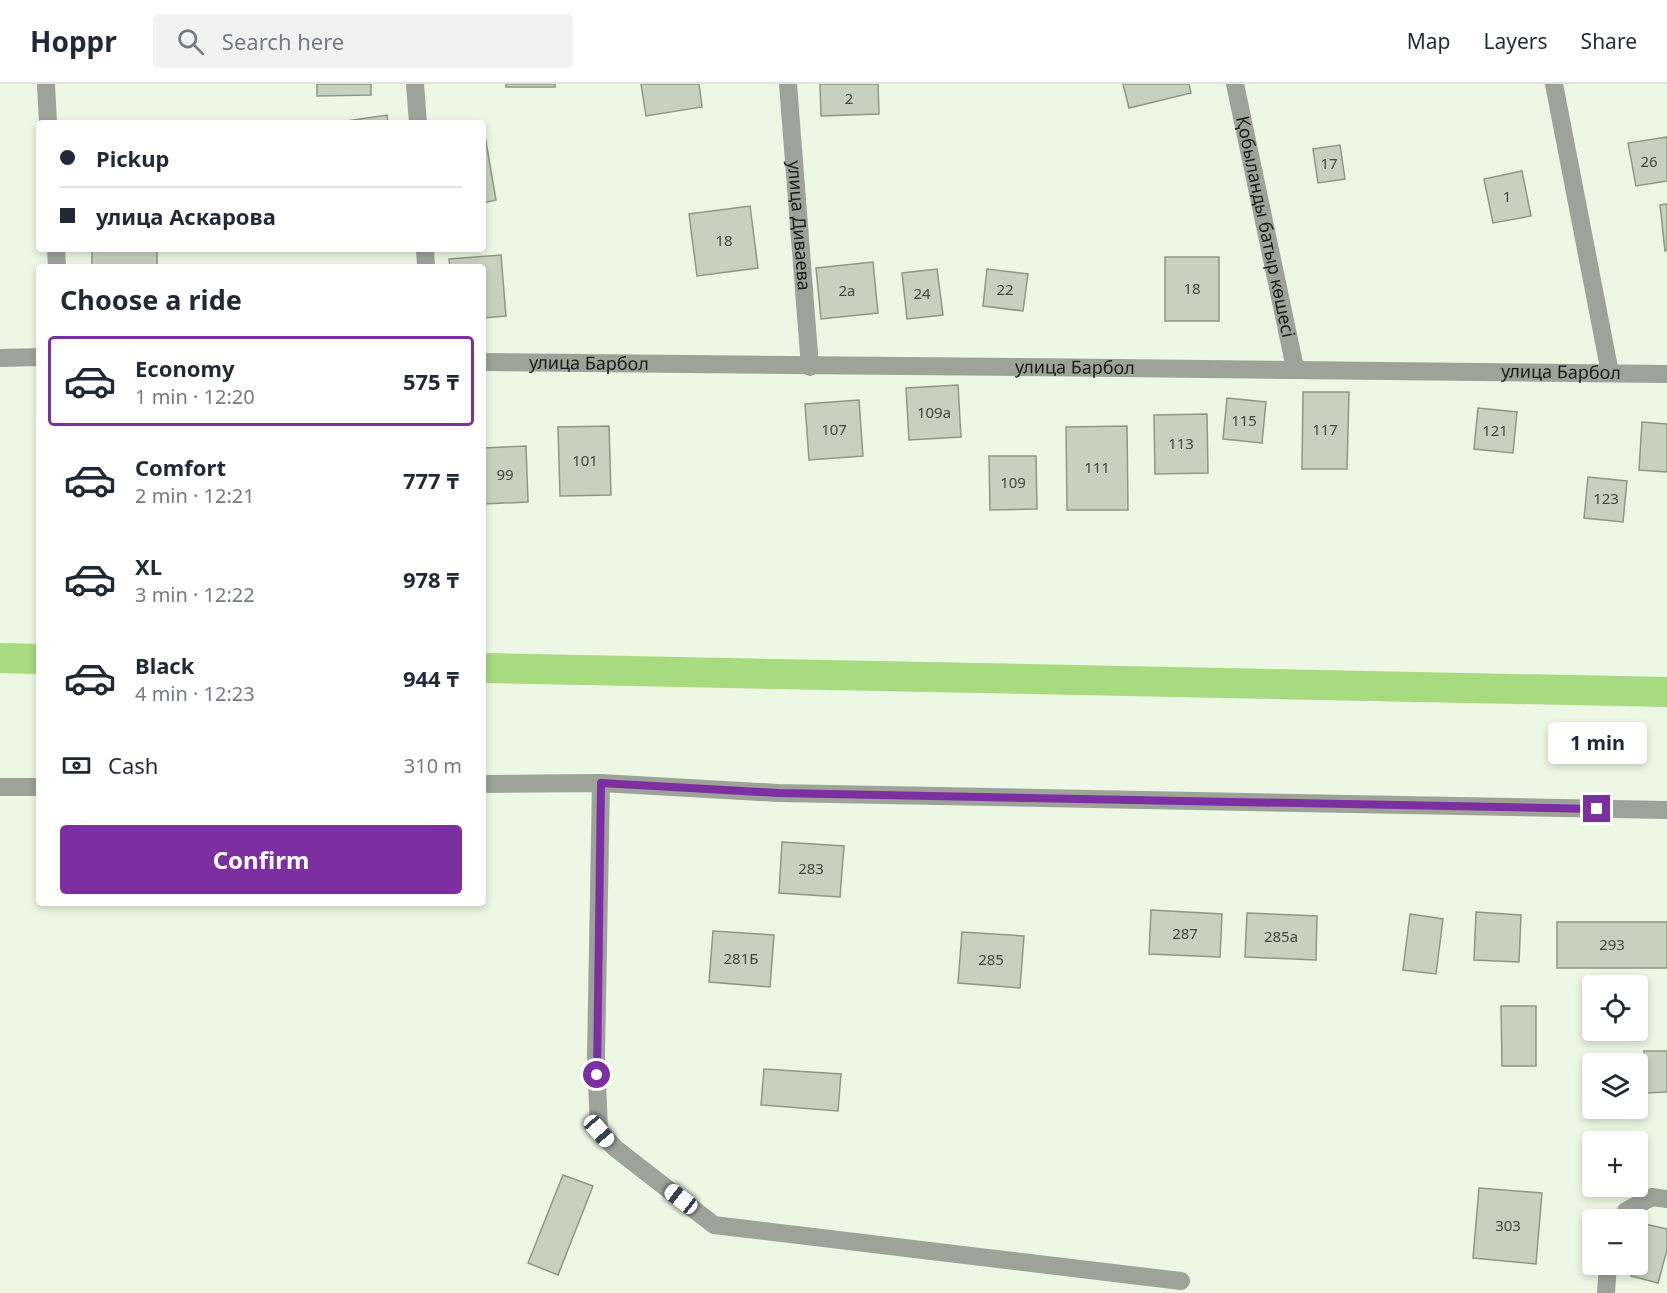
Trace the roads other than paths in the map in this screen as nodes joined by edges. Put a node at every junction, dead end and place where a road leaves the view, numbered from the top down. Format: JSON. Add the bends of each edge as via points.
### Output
{"nodes":[{"id":1,"x":46,"y":84,"type":"edge"},
{"id":2,"x":415,"y":84,"type":"edge"},
{"id":3,"x":788,"y":84,"type":"edge"},
{"id":4,"x":1235,"y":84,"type":"edge"},
{"id":5,"x":1554,"y":84,"type":"edge"},
{"id":6,"x":48,"y":120,"type":"edge"},
{"id":7,"x":418,"y":120,"type":"edge"},
{"id":8,"x":36,"y":357,"type":"edge"},
{"id":9,"x":0,"y":358,"type":"edge"},
{"id":10,"x":486,"y":362,"type":"edge"},
{"id":11,"x":810,"y":367,"type":"junction"},
{"id":12,"x":1295,"y":368,"type":"junction"},
{"id":13,"x":1610,"y":373,"type":"junction"},
{"id":14,"x":1667,"y":374,"type":"edge"},
{"id":15,"x":601,"y":783,"type":"junction"},
{"id":16,"x":486,"y":784,"type":"edge"},
{"id":17,"x":0,"y":787,"type":"edge"},
{"id":18,"x":36,"y":787,"type":"edge"},
{"id":19,"x":1667,"y":810,"type":"edge"},
{"id":20,"x":1667,"y":1199,"type":"edge"},
{"id":21,"x":1631,"y":1209,"type":"edge"},
{"id":22,"x":1607,"y":1275,"type":"edge"},
{"id":23,"x":1181,"y":1281,"type":"dead end"},
{"id":24,"x":1606,"y":1293,"type":"edge"}],
"edges":[{"from":1,"to":6,"type":"street"},
{"from":2,"to":7,"type":"street"},
{"from":3,"to":11,"type":"street","name":"улица Диваева"},
{"from":4,"to":12,"type":"street","name":"Қобыланды батыр көшесі"},
{"from":5,"to":13,"type":"street"},
{"from":8,"to":9,"type":"street"},
{"from":10,"to":11,"type":"street","name":"улица Барбол"},
{"from":11,"to":12,"type":"street","name":"улица Барбол"},
{"from":12,"to":13,"type":"street","name":"улица Барбол"},
{"from":13,"to":14,"type":"street","name":"улица Барбол"},
{"from":15,"to":16,"type":"street"},
{"from":15,"to":19,"type":"street","via":[[778,793]]},
{"from":15,"to":23,"type":"street","via":[[596,1056],[599,1131],[615,1148],[714,1225]]},
{"from":17,"to":18,"type":"street"},
{"from":20,"to":21,"type":"street","via":[[1652,1197]]},
{"from":22,"to":24,"type":"street"}]}
